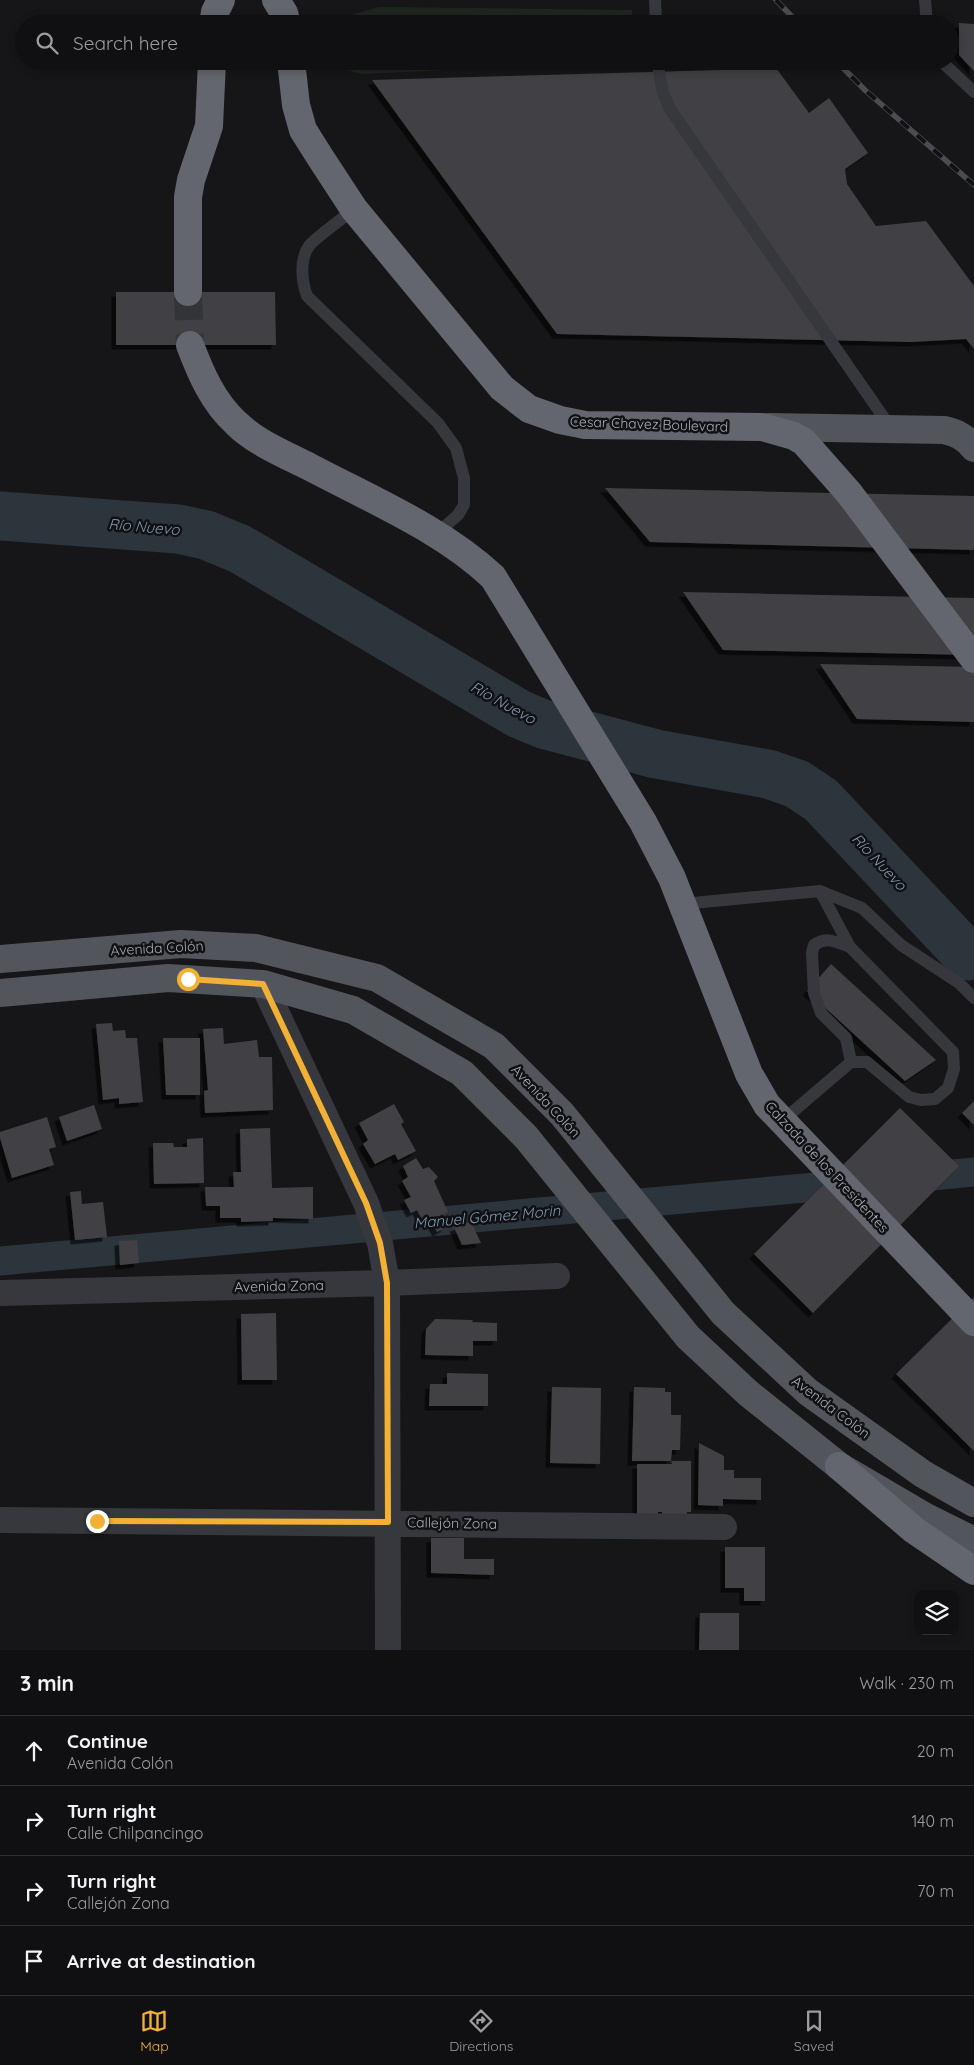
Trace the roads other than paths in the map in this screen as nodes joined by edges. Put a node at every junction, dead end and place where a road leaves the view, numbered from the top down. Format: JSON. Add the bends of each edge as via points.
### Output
{"nodes":[{"id":1,"x":221,"y":0,"type":"edge"},
{"id":2,"x":276,"y":0,"type":"edge"},
{"id":3,"x":655,"y":0,"type":"edge"},
{"id":4,"x":926,"y":0,"type":"edge"},
{"id":5,"x":214,"y":15,"type":"edge"},
{"id":6,"x":285,"y":15,"type":"edge"},
{"id":7,"x":656,"y":15,"type":"edge"},
{"id":8,"x":926,"y":15,"type":"edge"},
{"id":9,"x":212,"y":70,"type":"edge"},
{"id":10,"x":292,"y":70,"type":"edge"},
{"id":11,"x":659,"y":70,"type":"edge"},
{"id":12,"x":951,"y":70,"type":"edge"},
{"id":13,"x":974,"y":92,"type":"edge"},
{"id":14,"x":354,"y":209,"type":"junction"},
{"id":15,"x":188,"y":292,"type":"tunnel mouth"},
{"id":16,"x":190,"y":345,"type":"tunnel mouth"},
{"id":17,"x":762,"y":427,"type":"junction"},
{"id":18,"x":891,"y":428,"type":"junction"},
{"id":19,"x":974,"y":448,"type":"edge"},
{"id":20,"x":436,"y":534,"type":"junction"},
{"id":21,"x":974,"y":658,"type":"edge"},
{"id":22,"x":820,"y":891,"type":"junction"},
{"id":23,"x":682,"y":904,"type":"junction"},
{"id":24,"x":850,"y":947,"type":"junction"},
{"id":25,"x":0,"y":959,"type":"edge"},
{"id":26,"x":263,"y":984,"type":"junction"},
{"id":27,"x":0,"y":993,"type":"edge"},
{"id":28,"x":974,"y":998,"type":"edge"},
{"id":29,"x":851,"y":1062,"type":"junction"},
{"id":30,"x":782,"y":1121,"type":"junction"},
{"id":31,"x":557,"y":1276,"type":"dead end"},
{"id":32,"x":387,"y":1283,"type":"junction"},
{"id":33,"x":0,"y":1293,"type":"edge"},
{"id":34,"x":974,"y":1322,"type":"edge"},
{"id":35,"x":839,"y":1466,"type":"junction"},
{"id":36,"x":974,"y":1503,"type":"edge"},
{"id":37,"x":0,"y":1520,"type":"edge"},
{"id":38,"x":388,"y":1522,"type":"junction"},
{"id":39,"x":724,"y":1527,"type":"dead end"},
{"id":40,"x":974,"y":1541,"type":"edge"},
{"id":41,"x":974,"y":1571,"type":"edge"},
{"id":42,"x":388,"y":1650,"type":"edge"}],
"edges":[{"from":1,"to":5,"type":"highway"},
{"from":2,"to":6,"type":"highway"},
{"from":3,"to":7,"type":"lane"},
{"from":4,"to":8,"type":"lane"},
{"from":9,"to":15,"type":"highway","via":[[209,126],[188,197]]},
{"from":10,"to":14,"type":"highway","name":"Cesar Chavez Boulevard","via":[[303,130]]},
{"from":11,"to":18,"type":"lane","via":[[670,109]]},
{"from":12,"to":13,"type":"lane"},
{"from":14,"to":17,"type":"highway","name":"Cesar Chavez Boulevard","via":[[502,388],[529,409],[585,425]]},
{"from":14,"to":20,"type":"lane","via":[[309,246],[304,256],[303,286],[307,296],[438,423],[456,448],[464,478],[464,504],[458,515]]},
{"from":16,"to":20,"type":"highway","via":[[216,401],[236,424],[267,445]]},
{"from":17,"to":18,"type":"main road"},
{"from":17,"to":21,"type":"highway","name":"Cesar Chavez Boulevard","via":[[804,442],[849,493]]},
{"from":18,"to":19,"type":"main road","via":[[958,433]]},
{"from":20,"to":23,"type":"highway","name":"Calzada de los Presidentes","via":[[472,557],[493,577],[643,822]]},
{"from":22,"to":23,"type":"lane"},
{"from":22,"to":24,"type":"lane"},
{"from":22,"to":28,"type":"lane","via":[[862,908],[901,945],[959,983]]},
{"from":23,"to":30,"type":"highway","name":"Calzada de los Presidentes","via":[[749,1074],[767,1105]]},
{"from":24,"to":29,"type":"lane","via":[[830,939],[821,940],[814,945],[812,954],[814,993],[822,1012],[846,1038]]},
{"from":24,"to":29,"type":"lane","via":[[953,1052],[954,1069],[948,1088],[935,1099],[921,1100],[909,1097],[867,1062]]},
{"from":25,"to":36,"type":"main road","name":"Avenida Colón","via":[[181,944],[256,948],[377,978],[494,1046],[562,1114],[723,1313],[808,1392],[922,1474]]},
{"from":26,"to":27,"type":"main road","via":[[168,978]]},
{"from":26,"to":32,"type":"street","via":[[366,1203],[380,1243]]},
{"from":26,"to":35,"type":"main road","via":[[353,1010],[462,1073],[526,1138],[688,1337],[748,1393]]},
{"from":29,"to":30,"type":"lane"},
{"from":30,"to":34,"type":"highway","name":"Calzada de los Presidentes"},
{"from":31,"to":32,"type":"street","name":"Avenida Zona"},
{"from":32,"to":33,"type":"street","name":"Avenida Zona"},
{"from":32,"to":38,"type":"street"},
{"from":35,"to":40,"type":"main road"},
{"from":35,"to":41,"type":"highway","via":[[914,1530]]},
{"from":37,"to":38,"type":"street","name":"Callejón Zona"},
{"from":38,"to":39,"type":"street","name":"Callejón Zona"},
{"from":38,"to":42,"type":"street"}]}
